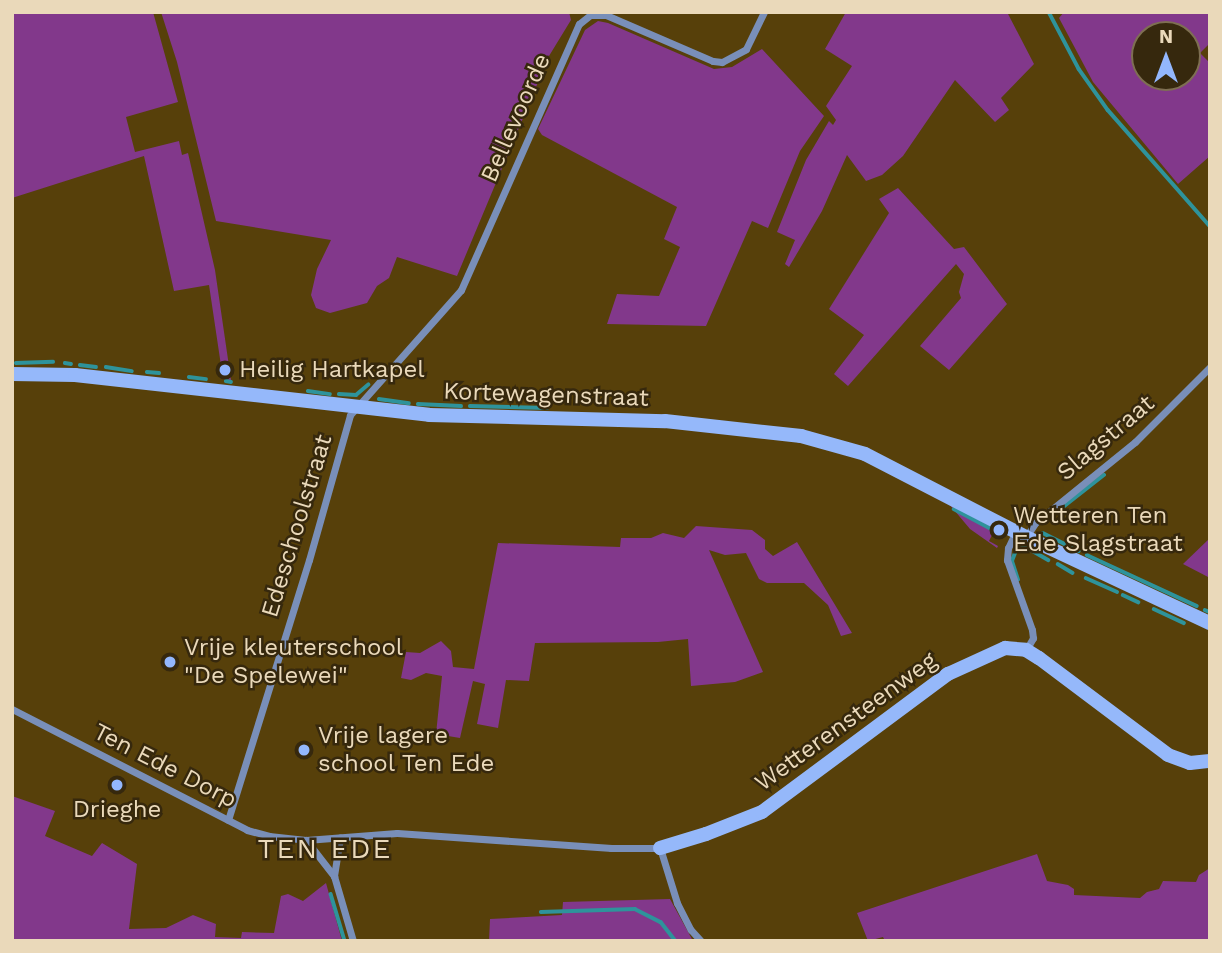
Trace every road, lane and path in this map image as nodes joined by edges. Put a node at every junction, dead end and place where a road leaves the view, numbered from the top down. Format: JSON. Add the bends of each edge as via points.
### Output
{"nodes":[{"id":1,"x":764,"y":12,"type":"edge"},
{"id":2,"x":1210,"y":367,"type":"edge"},
{"id":3,"x":12,"y":374,"type":"edge"},
{"id":4,"x":358,"y":407,"type":"junction"},
{"id":5,"x":1021,"y":534,"type":"junction"},
{"id":6,"x":1210,"y":624,"type":"edge"},
{"id":7,"x":1026,"y":650,"type":"junction"},
{"id":8,"x":12,"y":709,"type":"edge"},
{"id":9,"x":1210,"y":761,"type":"edge"},
{"id":10,"x":228,"y":820,"type":"junction"},
{"id":11,"x":340,"y":837,"type":"junction"},
{"id":12,"x":306,"y":840,"type":"junction"},
{"id":13,"x":660,"y":848,"type":"junction"},
{"id":14,"x":334,"y":876,"type":"junction"},
{"id":15,"x":353,"y":941,"type":"edge"},
{"id":16,"x":701,"y":941,"type":"edge"}],
"edges":[{"from":1,"to":4,"type":"street","name":"Bellevoorde","via":[[746,49],[723,62],[614,17],[590,15],[579,24],[461,290]]},
{"from":2,"to":5,"type":"street","name":"Slagstraat","via":[[1135,442]]},
{"from":3,"to":4,"type":"street","name":"Kortewagenstraat","via":[[75,375]]},
{"from":4,"to":5,"type":"street","name":"Kortewagenstraat","via":[[445,416],[693,423],[802,436],[865,454]]},
{"from":4,"to":10,"type":"street","name":"Edeschoolstraat","via":[[350,415]]},
{"from":5,"to":6,"type":"street","name":"Kortewagenstraat"},
{"from":5,"to":7,"type":"street","via":[[1008,548],[1007,560],[1032,630]]},
{"from":7,"to":9,"type":"street","via":[[1168,755],[1190,763]]},
{"from":7,"to":13,"type":"street","name":"Wetterensteenweg","via":[[1005,648],[966,664],[764,811]]},
{"from":8,"to":10,"type":"street","name":"Ten Ede Dorp"},
{"from":10,"to":12,"type":"street","name":"Ten Ede Dorp","via":[[269,836]]},
{"from":11,"to":12,"type":"street","name":"Wetterensteenweg"},
{"from":11,"to":13,"type":"street","name":"Wetterensteenweg","via":[[397,833]]},
{"from":11,"to":14,"type":"street"},
{"from":12,"to":14,"type":"street"},
{"from":13,"to":16,"type":"street","via":[[677,902]]},
{"from":14,"to":15,"type":"street"}]}
